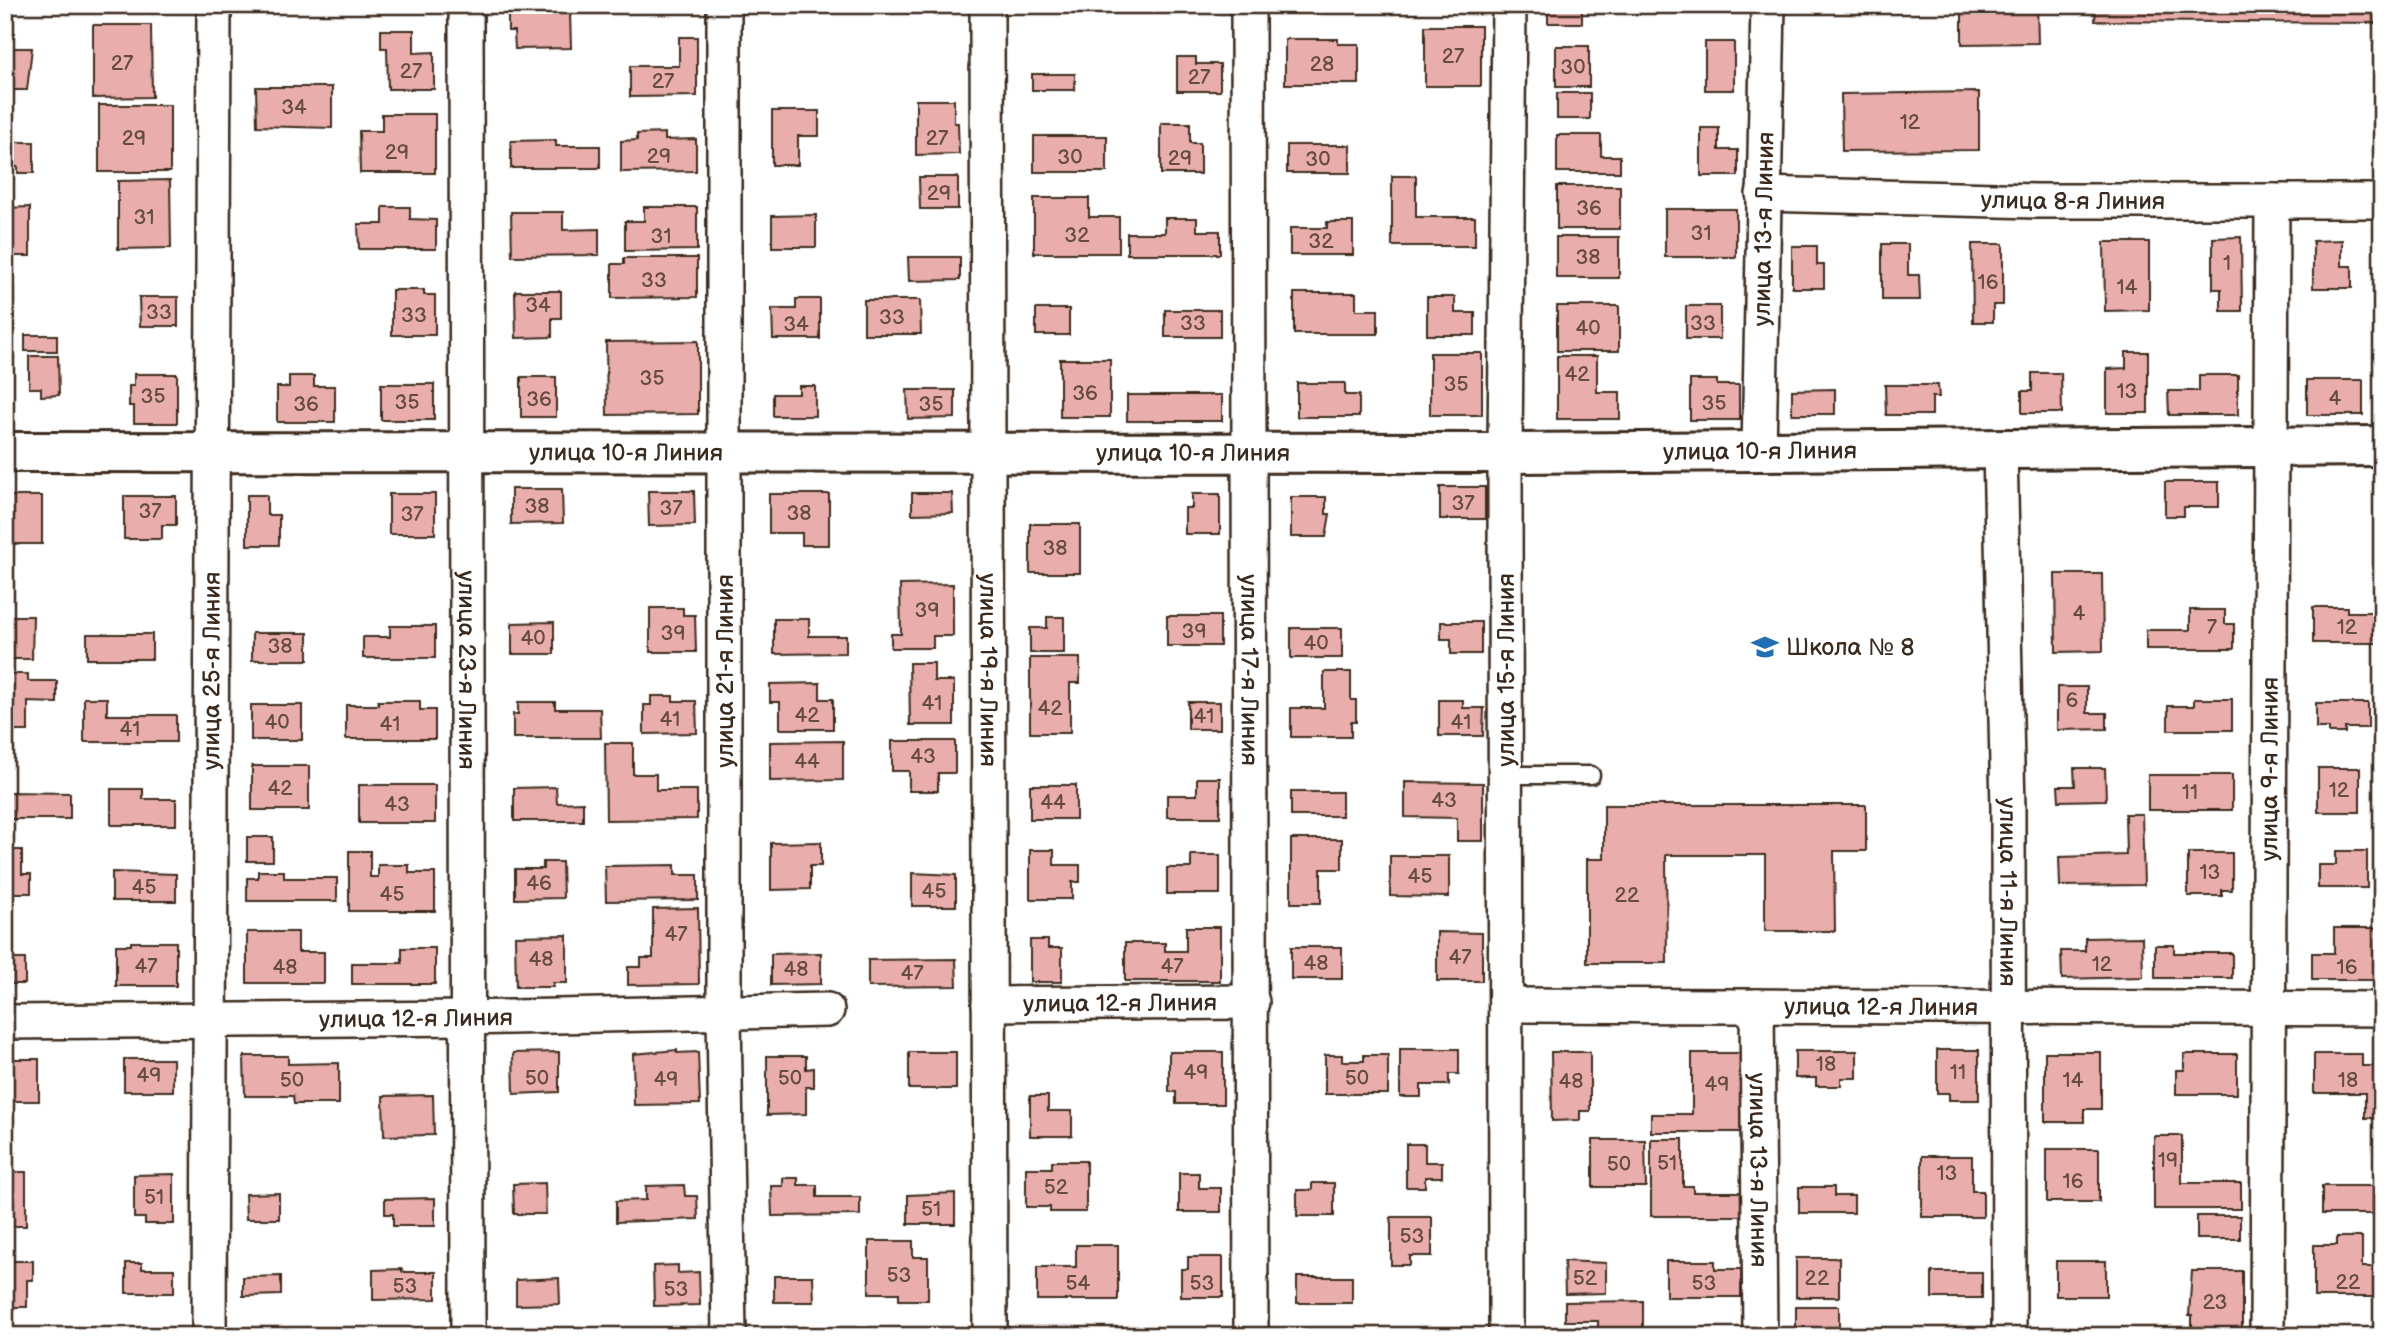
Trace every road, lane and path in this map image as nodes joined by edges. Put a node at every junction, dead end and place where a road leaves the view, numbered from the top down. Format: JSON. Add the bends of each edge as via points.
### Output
{"nodes":[{"id":1,"x":214,"y":5,"type":"edge"},
{"id":2,"x":466,"y":5,"type":"edge"},
{"id":3,"x":724,"y":5,"type":"edge"},
{"id":4,"x":987,"y":5,"type":"edge"},
{"id":5,"x":1248,"y":5,"type":"edge"},
{"id":6,"x":1509,"y":5,"type":"edge"},
{"id":7,"x":1768,"y":5,"type":"edge"},
{"id":8,"x":1763,"y":194,"type":"junction"},
{"id":9,"x":2273,"y":201,"type":"junction"},
{"id":10,"x":2382,"y":201,"type":"edge"},
{"id":11,"x":2269,"y":445,"type":"junction"},
{"id":12,"x":2382,"y":446,"type":"edge"},
{"id":13,"x":2000,"y":449,"type":"junction"},
{"id":14,"x":1759,"y":451,"type":"junction"},
{"id":15,"x":5,"y":452,"type":"edge"},
{"id":16,"x":726,"y":452,"type":"junction"},
{"id":17,"x":466,"y":453,"type":"junction"},
{"id":18,"x":986,"y":453,"type":"junction"},
{"id":19,"x":1249,"y":453,"type":"junction"},
{"id":20,"x":1505,"y":453,"type":"junction"},
{"id":21,"x":210,"y":454,"type":"junction"},
{"id":22,"x":1506,"y":775,"type":"junction"},
{"id":23,"x":1591,"y":775,"type":"dead end"},
{"id":24,"x":1252,"y":1002,"type":"junction"},
{"id":25,"x":989,"y":1004,"type":"junction"},
{"id":26,"x":1507,"y":1005,"type":"junction"},
{"id":27,"x":1757,"y":1006,"type":"junction"},
{"id":28,"x":2266,"y":1007,"type":"junction"},
{"id":29,"x":2009,"y":1008,"type":"junction"},
{"id":30,"x":2382,"y":1009,"type":"edge"},
{"id":31,"x":827,"y":1010,"type":"dead end"},
{"id":32,"x":724,"y":1014,"type":"junction"},
{"id":33,"x":467,"y":1018,"type":"junction"},
{"id":34,"x":208,"y":1021,"type":"junction"},
{"id":35,"x":5,"y":1022,"type":"edge"},
{"id":36,"x":209,"y":1336,"type":"edge"},
{"id":37,"x":468,"y":1336,"type":"edge"},
{"id":38,"x":729,"y":1336,"type":"edge"},
{"id":39,"x":990,"y":1336,"type":"edge"},
{"id":40,"x":1251,"y":1336,"type":"edge"},
{"id":41,"x":1506,"y":1336,"type":"edge"},
{"id":42,"x":1760,"y":1336,"type":"edge"},
{"id":43,"x":2009,"y":1336,"type":"edge"},
{"id":44,"x":2267,"y":1336,"type":"edge"}],
"edges":[{"from":1,"to":21,"type":"street","name":"улица 25-я Линия"},
{"from":2,"to":17,"type":"street","name":"улица 23-я Линия"},
{"from":3,"to":16,"type":"street","name":"улица 21-я Линия"},
{"from":4,"to":18,"type":"street","name":"улица 19-я Линия"},
{"from":5,"to":19,"type":"street","name":"улица 17-я Линия"},
{"from":6,"to":20,"type":"street","name":"улица 15-я Линия"},
{"from":7,"to":8,"type":"street","name":"улица 13-я Линия"},
{"from":8,"to":9,"type":"street","name":"улица 8-я Линия"},
{"from":8,"to":14,"type":"street","name":"улица 13-я Линия"},
{"from":9,"to":10,"type":"street","name":"улица 8-я Линия"},
{"from":9,"to":11,"type":"street","name":"улица 9-я Линия"},
{"from":11,"to":12,"type":"street","name":"улица 10-я Линия"},
{"from":11,"to":13,"type":"street","name":"улица 10-я Линия"},
{"from":11,"to":28,"type":"street","name":"улица 9-я Линия"},
{"from":13,"to":14,"type":"street","name":"улица 10-я Линия"},
{"from":13,"to":29,"type":"street","name":"улица 11-я Линия"},
{"from":14,"to":20,"type":"street","name":"улица 10-я Линия"},
{"from":15,"to":21,"type":"street","name":"улица 10-я Линия"},
{"from":16,"to":17,"type":"street","name":"улица 10-я Линия"},
{"from":16,"to":18,"type":"street","name":"улица 10-я Линия"},
{"from":16,"to":32,"type":"street","name":"улица 21-я Линия"},
{"from":17,"to":21,"type":"street","name":"улица 10-я Линия"},
{"from":17,"to":33,"type":"street","name":"улица 23-я Линия"},
{"from":18,"to":19,"type":"street","name":"улица 10-я Линия"},
{"from":18,"to":25,"type":"street","name":"улица 19-я Линия"},
{"from":19,"to":20,"type":"street","name":"улица 10-я Линия"},
{"from":19,"to":24,"type":"street","name":"улица 17-я Линия"},
{"from":20,"to":22,"type":"street","name":"улица 15-я Линия"},
{"from":21,"to":34,"type":"street","name":"улица 25-я Линия"},
{"from":22,"to":23,"type":"lane"},
{"from":22,"to":26,"type":"street","name":"улица 15-я Линия"},
{"from":24,"to":25,"type":"street","name":"улица 12-я Линия"},
{"from":24,"to":40,"type":"street","name":"улица 17-я Линия"},
{"from":25,"to":39,"type":"street","name":"улица 19-я Линия"},
{"from":26,"to":27,"type":"street","name":"улица 12-я Линия"},
{"from":26,"to":41,"type":"street","name":"улица 15-я Линия"},
{"from":27,"to":29,"type":"street","name":"улица 12-я Линия"},
{"from":27,"to":42,"type":"street","name":"улица 13-я Линия"},
{"from":28,"to":29,"type":"street","name":"улица 12-я Линия"},
{"from":28,"to":30,"type":"street","name":"улица 12-я Линия"},
{"from":28,"to":44,"type":"street","name":"улица 9-я Линия"},
{"from":29,"to":43,"type":"street","name":"улица 11-я Линия"},
{"from":31,"to":32,"type":"street","name":"улица 12-я Линия"},
{"from":32,"to":33,"type":"street","name":"улица 12-я Линия"},
{"from":32,"to":38,"type":"street","name":"улица 21-я Линия"},
{"from":33,"to":34,"type":"street","name":"улица 12-я Линия"},
{"from":33,"to":37,"type":"street","name":"улица 23-я Линия"},
{"from":34,"to":35,"type":"street","name":"улица 12-я Линия"},
{"from":34,"to":36,"type":"street","name":"улица 25-я Линия"}]}
